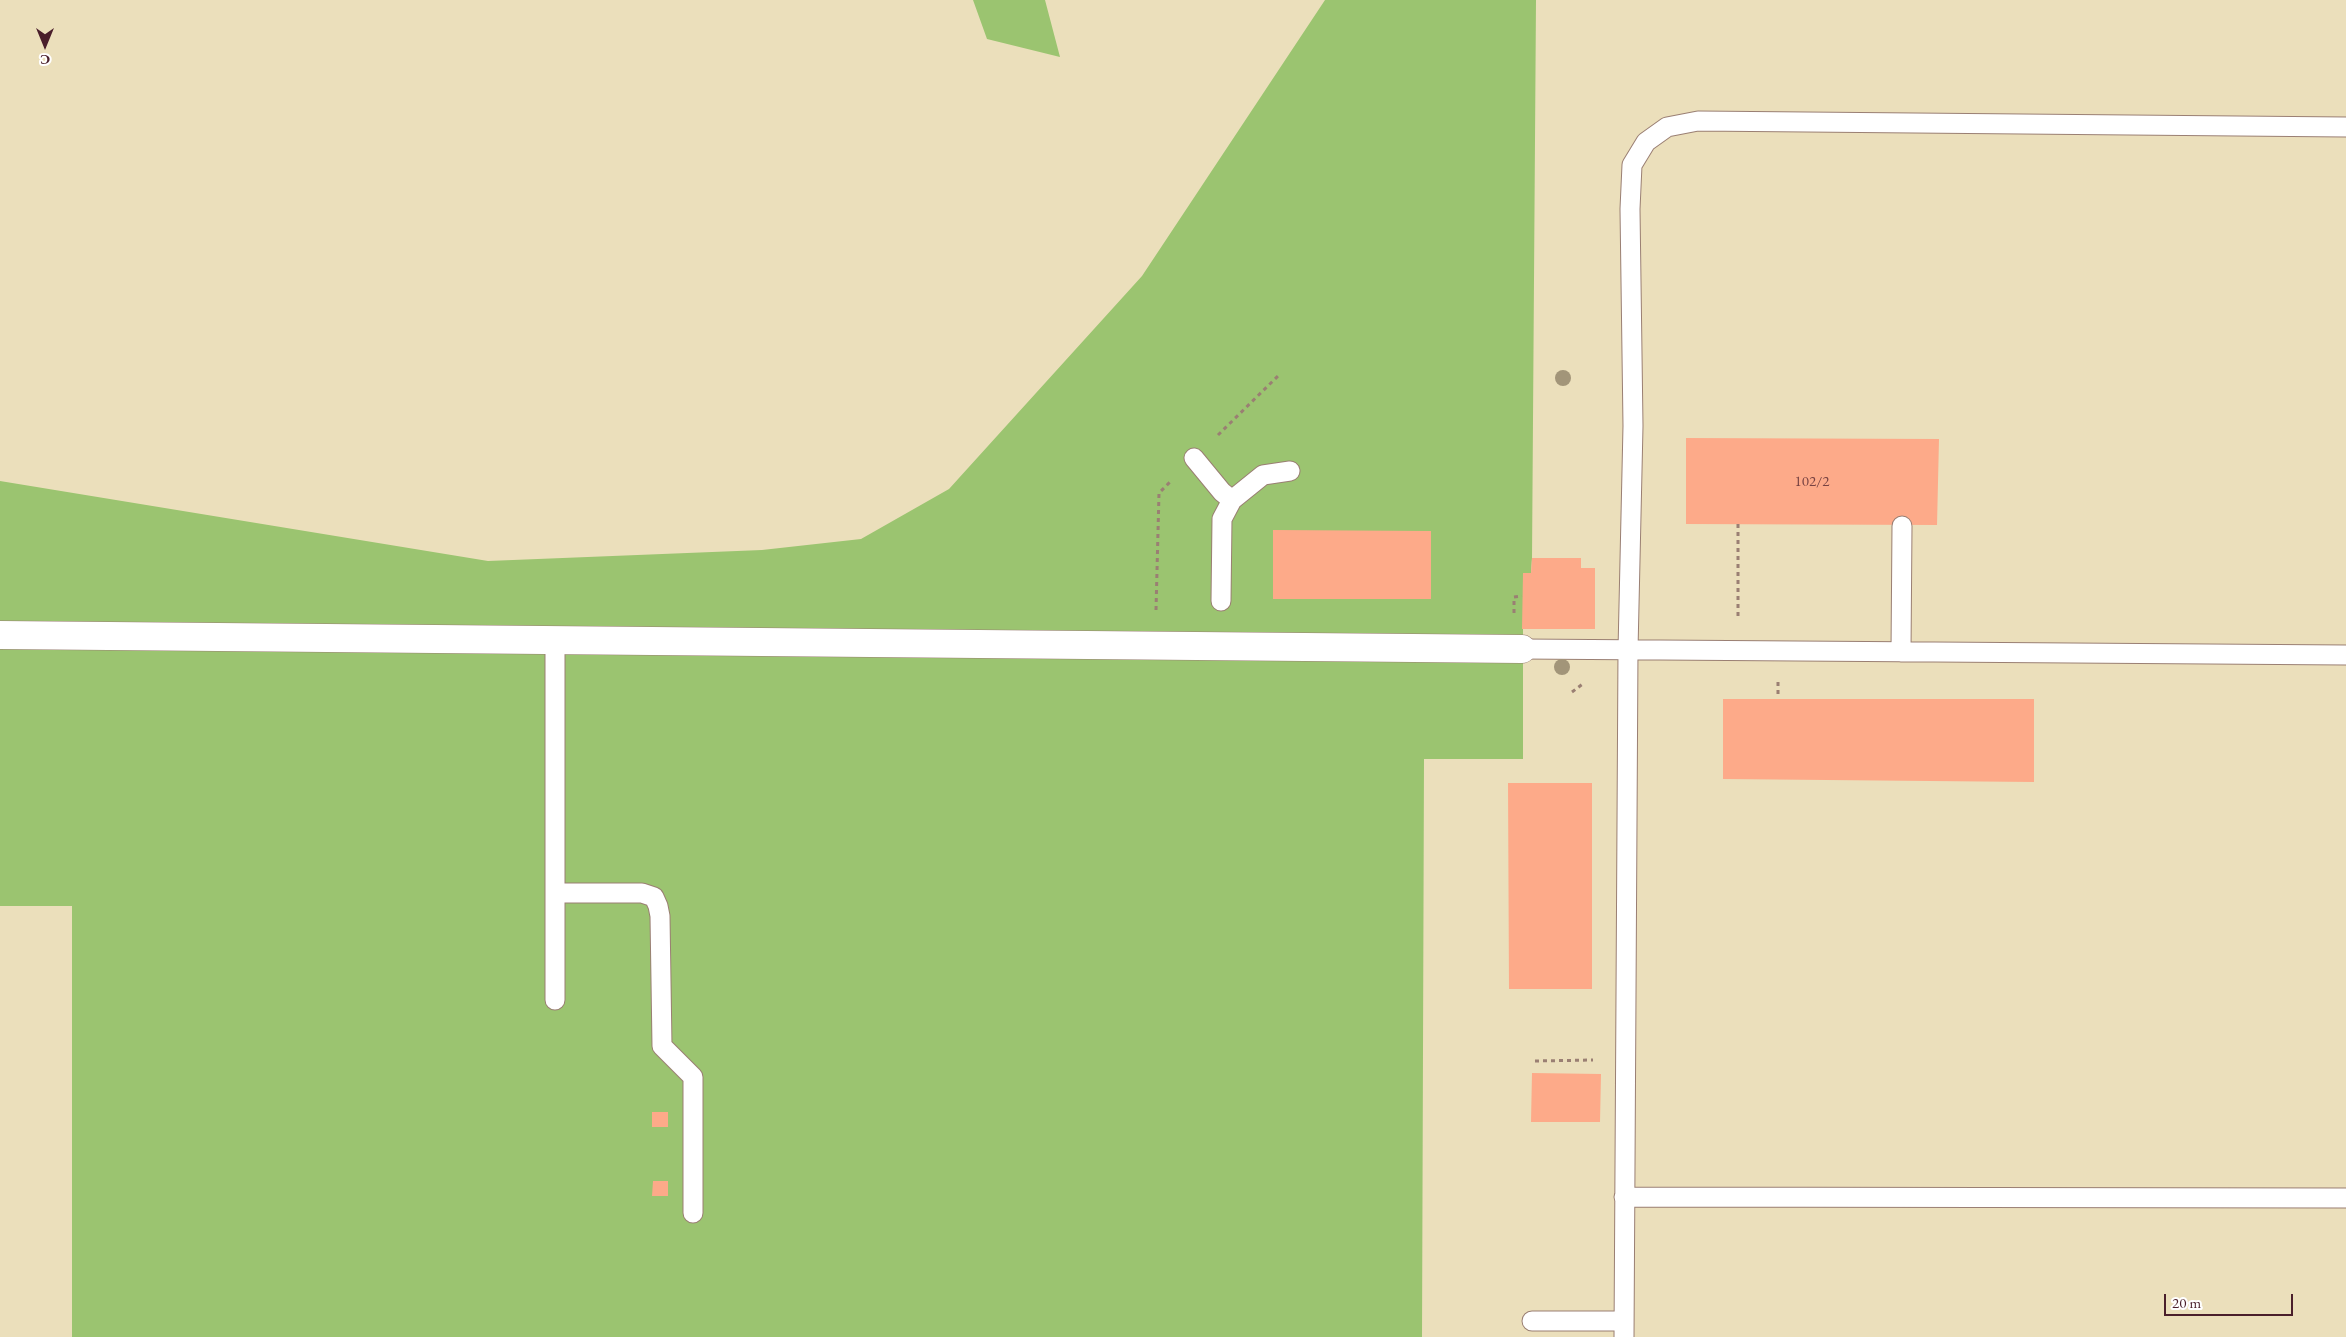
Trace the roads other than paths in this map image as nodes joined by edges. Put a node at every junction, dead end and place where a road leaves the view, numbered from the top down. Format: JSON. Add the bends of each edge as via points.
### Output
{"nodes":[{"id":1,"x":2346,"y":127,"type":"edge"},
{"id":2,"x":1194,"y":458,"type":"dead end"},
{"id":3,"x":1290,"y":471,"type":"dead end"},
{"id":4,"x":1232,"y":500,"type":"junction"},
{"id":5,"x":1902,"y":526,"type":"dead end"},
{"id":6,"x":1221,"y":601,"type":"dead end"},
{"id":7,"x":0,"y":635,"type":"edge"},
{"id":8,"x":555,"y":640,"type":"junction"},
{"id":9,"x":1522,"y":649,"type":"joint"},
{"id":10,"x":1628,"y":650,"type":"junction"},
{"id":11,"x":1901,"y":652,"type":"junction"},
{"id":12,"x":2346,"y":655,"type":"edge"},
{"id":13,"x":555,"y":893,"type":"junction"},
{"id":14,"x":555,"y":1000,"type":"dead end"},
{"id":15,"x":1624,"y":1197,"type":"junction"},
{"id":16,"x":2346,"y":1198,"type":"edge"},
{"id":17,"x":693,"y":1213,"type":"dead end"},
{"id":18,"x":1532,"y":1321,"type":"dead end"},
{"id":19,"x":1624,"y":1329,"type":"edge"}],
"edges":[{"from":1,"to":10,"type":"lane","via":[[1698,121],[1667,127],[1646,142],[1632,165],[1630,209],[1633,426]]},
{"from":2,"to":4,"type":"lane"},
{"from":3,"to":4,"type":"lane","via":[[1262,475]]},
{"from":4,"to":6,"type":"lane","via":[[1222,519]]},
{"from":5,"to":11,"type":"lane"},
{"from":7,"to":8,"type":"street"},
{"from":8,"to":9,"type":"street"},
{"from":8,"to":13,"type":"lane"},
{"from":9,"to":10,"type":"lane"},
{"from":10,"to":11,"type":"lane"},
{"from":10,"to":15,"type":"lane"},
{"from":11,"to":12,"type":"lane"},
{"from":13,"to":14,"type":"lane"},
{"from":13,"to":17,"type":"lane","via":[[642,893],[654,897],[658,906],[662,1046],[693,1076]]},
{"from":15,"to":16,"type":"lane"},
{"from":15,"to":19,"type":"lane"},
{"from":18,"to":19,"type":"lane"}]}
